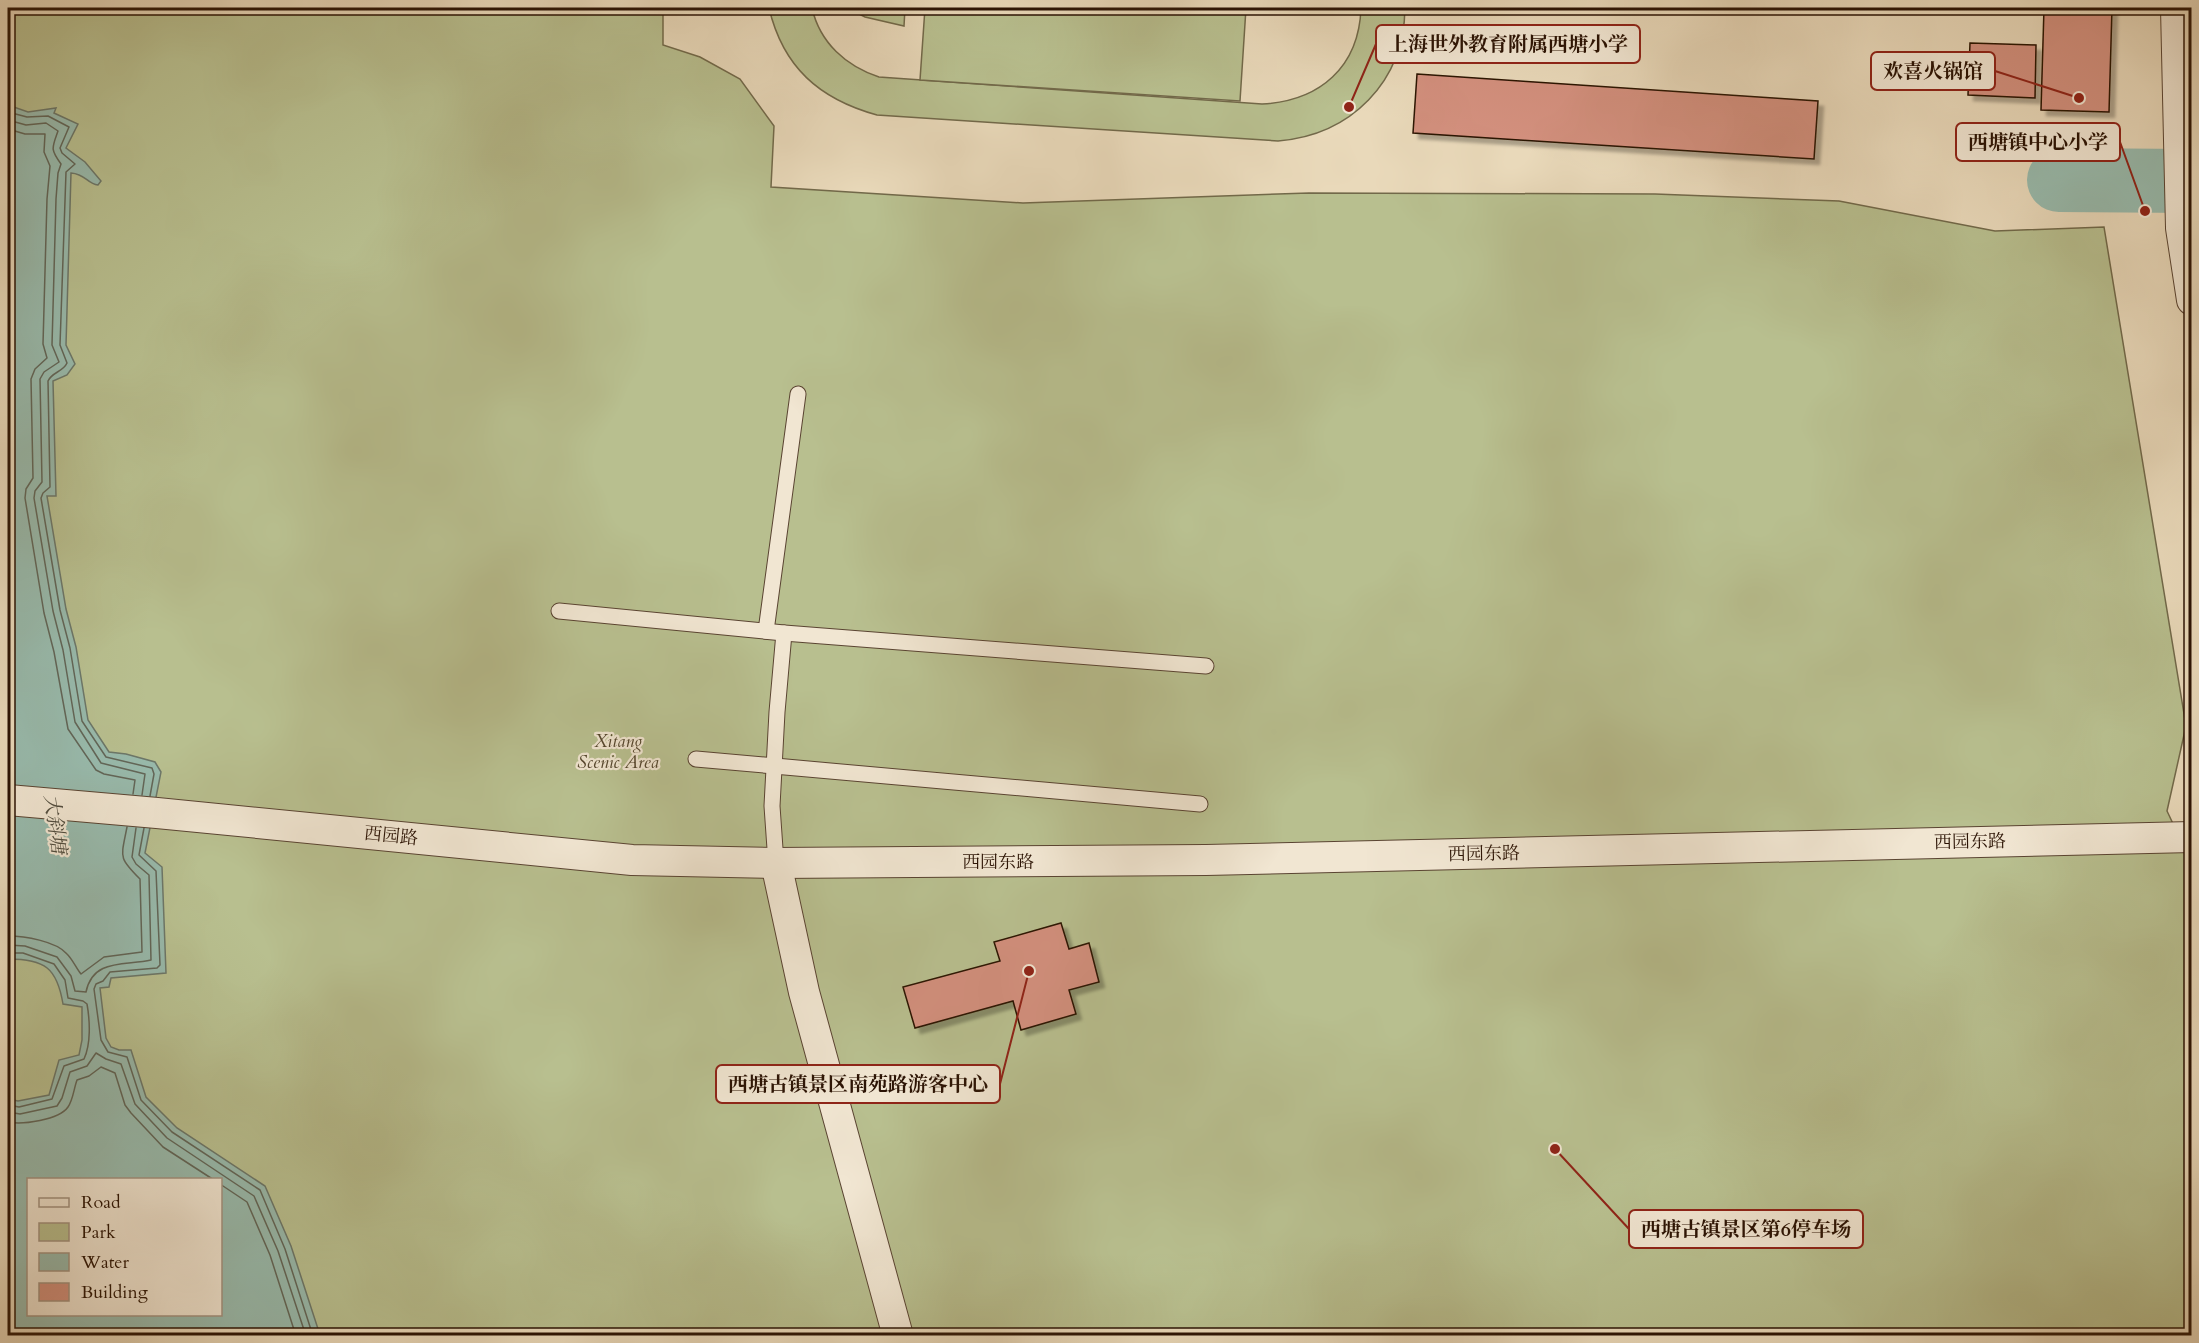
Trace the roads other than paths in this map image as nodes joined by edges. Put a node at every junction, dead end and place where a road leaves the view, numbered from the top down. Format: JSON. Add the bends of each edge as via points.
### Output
{"nodes":[{"id":1,"x":2176,"y":8,"type":"edge"},
{"id":2,"x":2192,"y":300,"type":"edge"},
{"id":3,"x":798,"y":394,"type":"dead end"},
{"id":4,"x":559,"y":611,"type":"dead end"},
{"id":5,"x":766,"y":631,"type":"junction"},
{"id":6,"x":784,"y":633,"type":"junction"},
{"id":7,"x":1206,"y":666,"type":"dead end"},
{"id":8,"x":696,"y":759,"type":"dead end"},
{"id":9,"x":775,"y":766,"type":"junction"},
{"id":10,"x":8,"y":800,"type":"edge"},
{"id":11,"x":1200,"y":804,"type":"dead end"},
{"id":12,"x":2192,"y":837,"type":"edge"},
{"id":13,"x":776,"y":863,"type":"junction"},
{"id":14,"x":898,"y":1335,"type":"edge"}],
"edges":[{"from":1,"to":2,"type":"street","via":[[2181,228]]},
{"from":3,"to":5,"type":"lane"},
{"from":4,"to":5,"type":"lane"},
{"from":5,"to":6,"type":"lane"},
{"from":6,"to":7,"type":"lane"},
{"from":6,"to":9,"type":"lane"},
{"from":8,"to":9,"type":"lane"},
{"from":9,"to":11,"type":"lane"},
{"from":9,"to":13,"type":"lane","via":[[772,806]]},
{"from":10,"to":13,"type":"street","name":"西园路","via":[[632,860]]},
{"from":12,"to":13,"type":"street","name":"西园东路","via":[[1206,861]]},
{"from":13,"to":14,"type":"street","via":[[804,992]]}]}
